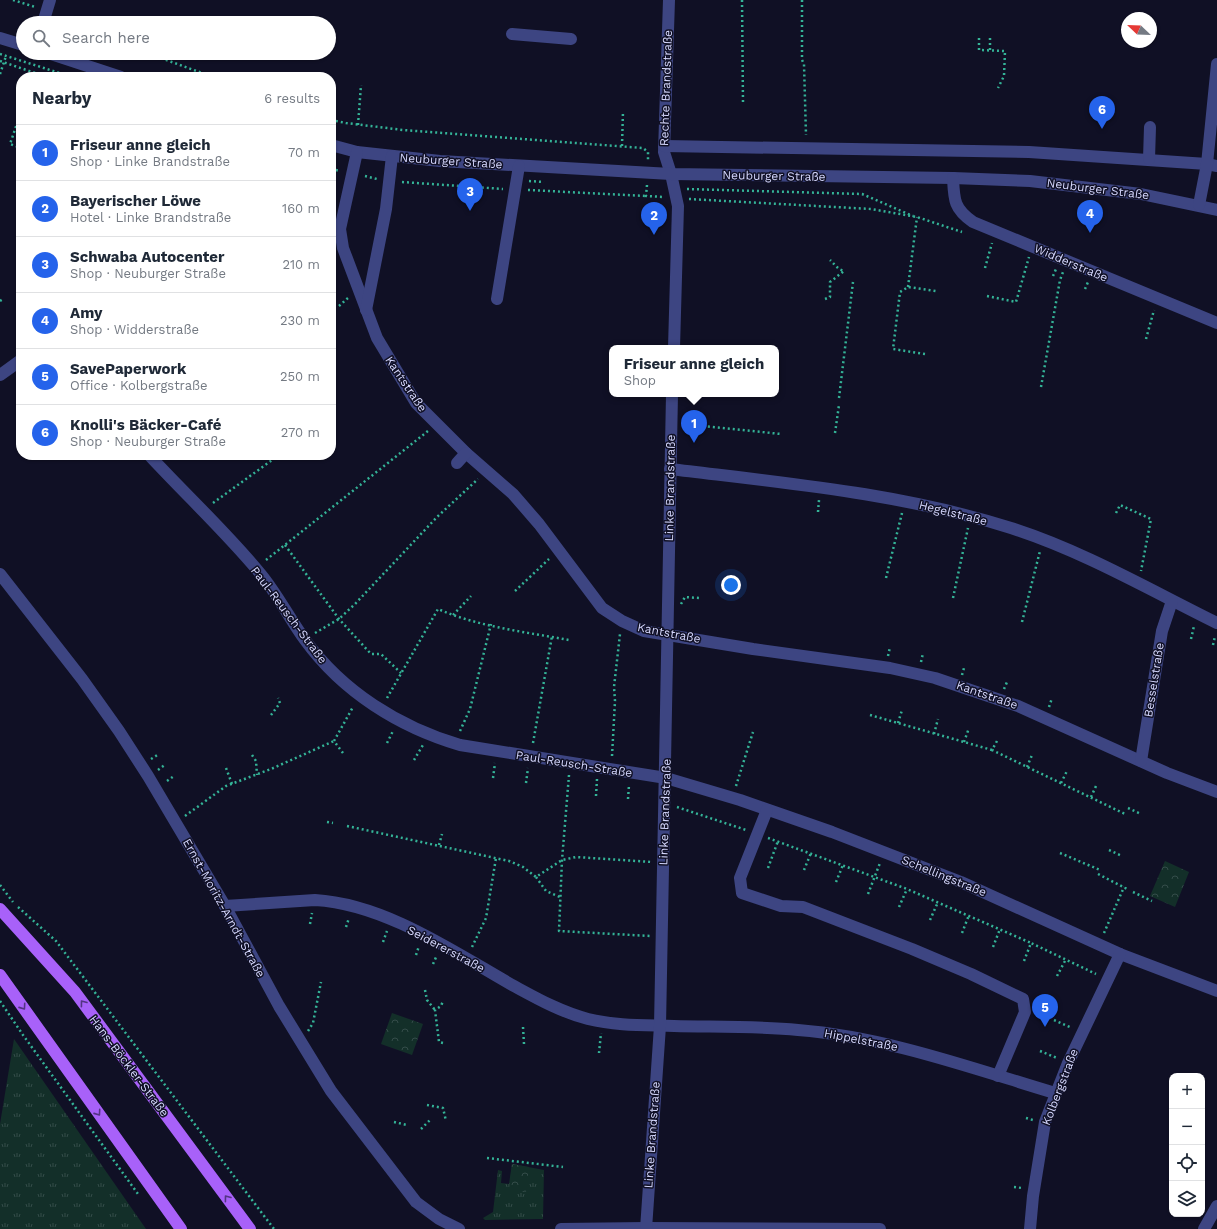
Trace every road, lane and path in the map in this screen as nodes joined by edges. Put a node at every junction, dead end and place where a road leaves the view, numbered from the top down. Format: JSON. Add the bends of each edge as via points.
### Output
{"nodes":[{"id":1,"x":50,"y":0,"type":"edge"},
{"id":2,"x":669,"y":0,"type":"edge"},
{"id":3,"x":742,"y":0,"type":"edge"},
{"id":4,"x":802,"y":0,"type":"edge"},
{"id":5,"x":45,"y":16,"type":"edge"},
{"id":6,"x":512,"y":34,"type":"dead end"},
{"id":7,"x":979,"y":38,"type":"dead end"},
{"id":8,"x":990,"y":38,"type":"dead end"},
{"id":9,"x":5,"y":39,"type":"edge"},
{"id":10,"x":571,"y":39,"type":"dead end"},
{"id":11,"x":16,"y":43,"type":"edge"},
{"id":12,"x":990,"y":51,"type":"junction"},
{"id":13,"x":0,"y":54,"type":"edge"},
{"id":14,"x":6,"y":56,"type":"junction"},
{"id":15,"x":16,"y":59,"type":"edge"},
{"id":16,"x":19,"y":60,"type":"edge"},
{"id":17,"x":69,"y":60,"type":"edge"},
{"id":18,"x":166,"y":60,"type":"edge"},
{"id":19,"x":0,"y":61,"type":"edge"},
{"id":20,"x":4,"y":63,"type":"junction"},
{"id":21,"x":1217,"y":64,"type":"edge"},
{"id":22,"x":32,"y":72,"type":"edge"},
{"id":23,"x":56,"y":72,"type":"edge"},
{"id":24,"x":106,"y":72,"type":"edge"},
{"id":25,"x":199,"y":72,"type":"edge"},
{"id":26,"x":0,"y":74,"type":"edge"},
{"id":27,"x":361,"y":85,"type":"dead end"},
{"id":28,"x":998,"y":88,"type":"dead end"},
{"id":29,"x":743,"y":103,"type":"dead end"},
{"id":30,"x":623,"y":111,"type":"dead end"},
{"id":31,"x":358,"y":125,"type":"dead end"},
{"id":32,"x":16,"y":127,"type":"edge"},
{"id":33,"x":1150,"y":127,"type":"dead end"},
{"id":34,"x":16,"y":146,"type":"edge"},
{"id":35,"x":336,"y":146,"type":"edge"},
{"id":36,"x":622,"y":146,"type":"dead end"},
{"id":37,"x":664,"y":146,"type":"junction"},
{"id":38,"x":806,"y":148,"type":"junction"},
{"id":39,"x":357,"y":152,"type":"junction"},
{"id":40,"x":392,"y":156,"type":"junction"},
{"id":41,"x":1149,"y":160,"type":"junction"},
{"id":42,"x":1212,"y":165,"type":"edge"},
{"id":43,"x":519,"y":166,"type":"junction"},
{"id":44,"x":336,"y":170,"type":"edge"},
{"id":45,"x":352,"y":174,"type":"junction"},
{"id":46,"x":672,"y":174,"type":"junction"},
{"id":47,"x":953,"y":178,"type":"junction"},
{"id":48,"x":389,"y":181,"type":"junction"},
{"id":49,"x":514,"y":190,"type":"junction"},
{"id":50,"x":646,"y":196,"type":"dead end"},
{"id":51,"x":872,"y":198,"type":"dead end"},
{"id":52,"x":1199,"y":205,"type":"junction"},
{"id":53,"x":1217,"y":210,"type":"edge"},
{"id":54,"x":336,"y":226,"type":"edge"},
{"id":55,"x":336,"y":231,"type":"edge"},
{"id":56,"x":996,"y":232,"type":"junction"},
{"id":57,"x":1031,"y":247,"type":"junction"},
{"id":58,"x":830,"y":260,"type":"dead end"},
{"id":59,"x":1067,"y":261,"type":"junction"},
{"id":60,"x":985,"y":268,"type":"dead end"},
{"id":61,"x":853,"y":282,"type":"dead end"},
{"id":62,"x":908,"y":287,"type":"junction"},
{"id":63,"x":936,"y":291,"type":"dead end"},
{"id":64,"x":987,"y":296,"type":"dead end"},
{"id":65,"x":1156,"y":298,"type":"junction"},
{"id":66,"x":497,"y":299,"type":"dead end"},
{"id":67,"x":825,"y":299,"type":"dead end"},
{"id":68,"x":366,"y":310,"type":"junction"},
{"id":69,"x":1217,"y":323,"type":"edge"},
{"id":70,"x":1146,"y":339,"type":"dead end"},
{"id":71,"x":674,"y":345,"type":"edge"},
{"id":72,"x":925,"y":354,"type":"dead end"},
{"id":73,"x":16,"y":364,"type":"edge"},
{"id":74,"x":0,"y":375,"type":"edge"},
{"id":75,"x":1041,"y":387,"type":"dead end"},
{"id":76,"x":672,"y":397,"type":"edge"},
{"id":77,"x":839,"y":398,"type":"dead end"},
{"id":78,"x":839,"y":405,"type":"dead end"},
{"id":79,"x":671,"y":423,"type":"junction"},
{"id":80,"x":436,"y":424,"type":"junction"},
{"id":81,"x":835,"y":433,"type":"dead end"},
{"id":82,"x":781,"y":434,"type":"dead end"},
{"id":83,"x":466,"y":453,"type":"junction"},
{"id":84,"x":154,"y":460,"type":"edge"},
{"id":85,"x":272,"y":460,"type":"edge"},
{"id":86,"x":457,"y":463,"type":"dead end"},
{"id":87,"x":670,"y":469,"type":"junction"},
{"id":88,"x":487,"y":470,"type":"junction"},
{"id":89,"x":905,"y":501,"type":"junction"},
{"id":90,"x":202,"y":512,"type":"junction"},
{"id":91,"x":1116,"y":513,"type":"dead end"},
{"id":92,"x":970,"y":516,"type":"junction"},
{"id":93,"x":1043,"y":540,"type":"junction"},
{"id":94,"x":285,"y":545,"type":"junction"},
{"id":95,"x":558,"y":550,"type":"junction"},
{"id":96,"x":255,"y":568,"type":"junction"},
{"id":97,"x":0,"y":574,"type":"edge"},
{"id":98,"x":886,"y":578,"type":"dead end"},
{"id":99,"x":1139,"y":584,"type":"junction"},
{"id":100,"x":515,"y":592,"type":"dead end"},
{"id":101,"x":471,"y":596,"type":"dead end"},
{"id":102,"x":699,"y":598,"type":"dead end"},
{"id":103,"x":953,"y":598,"type":"dead end"},
{"id":104,"x":1172,"y":601,"type":"junction"},
{"id":105,"x":668,"y":605,"type":"junction"},
{"id":106,"x":453,"y":615,"type":"junction"},
{"id":107,"x":339,"y":619,"type":"junction"},
{"id":108,"x":622,"y":621,"type":"junction"},
{"id":109,"x":1022,"y":622,"type":"dead end"},
{"id":110,"x":1217,"y":623,"type":"edge"},
{"id":111,"x":491,"y":624,"type":"junction"},
{"id":112,"x":668,"y":635,"type":"junction"},
{"id":113,"x":552,"y":636,"type":"junction"},
{"id":114,"x":304,"y":639,"type":"junction"},
{"id":115,"x":569,"y":640,"type":"dead end"},
{"id":116,"x":401,"y":673,"type":"junction"},
{"id":117,"x":278,"y":698,"type":"dead end"},
{"id":118,"x":348,"y":702,"type":"dead end"},
{"id":119,"x":381,"y":709,"type":"junction"},
{"id":120,"x":902,"y":710,"type":"dead end"},
{"id":121,"x":271,"y":715,"type":"dead end"},
{"id":122,"x":870,"y":715,"type":"dead end"},
{"id":123,"x":938,"y":719,"type":"dead end"},
{"id":124,"x":898,"y":724,"type":"junction"},
{"id":125,"x":969,"y":728,"type":"dead end"},
{"id":126,"x":426,"y":729,"type":"junction"},
{"id":127,"x":753,"y":732,"type":"dead end"},
{"id":128,"x":934,"y":734,"type":"junction"},
{"id":129,"x":997,"y":741,"type":"dead end"},
{"id":130,"x":334,"y":742,"type":"junction"},
{"id":131,"x":964,"y":742,"type":"junction"},
{"id":132,"x":454,"y":743,"type":"junction"},
{"id":133,"x":992,"y":750,"type":"junction"},
{"id":134,"x":343,"y":753,"type":"dead end"},
{"id":135,"x":252,"y":755,"type":"dead end"},
{"id":136,"x":1032,"y":755,"type":"dead end"},
{"id":137,"x":530,"y":757,"type":"junction"},
{"id":138,"x":414,"y":760,"type":"dead end"},
{"id":139,"x":1141,"y":761,"type":"junction"},
{"id":140,"x":570,"y":763,"type":"junction"},
{"id":141,"x":1027,"y":767,"type":"junction"},
{"id":142,"x":226,"y":768,"type":"dead end"},
{"id":143,"x":611,"y":769,"type":"junction"},
{"id":144,"x":1067,"y":771,"type":"dead end"},
{"id":145,"x":257,"y":775,"type":"junction"},
{"id":146,"x":666,"y":778,"type":"junction"},
{"id":147,"x":1062,"y":783,"type":"junction"},
{"id":148,"x":232,"y":784,"type":"junction"},
{"id":149,"x":1096,"y":786,"type":"dead end"},
{"id":150,"x":1217,"y":792,"type":"edge"},
{"id":151,"x":1091,"y":797,"type":"junction"},
{"id":152,"x":732,"y":798,"type":"junction"},
{"id":153,"x":665,"y":803,"type":"junction"},
{"id":154,"x":1128,"y":808,"type":"dead end"},
{"id":155,"x":767,"y":810,"type":"junction"},
{"id":156,"x":1125,"y":814,"type":"dead end"},
{"id":157,"x":1141,"y":814,"type":"dead end"},
{"id":158,"x":176,"y":822,"type":"junction"},
{"id":159,"x":327,"y":822,"type":"dead end"},
{"id":160,"x":333,"y":823,"type":"dead end"},
{"id":161,"x":347,"y":826,"type":"dead end"},
{"id":162,"x":442,"y":834,"type":"dead end"},
{"id":163,"x":758,"y":834,"type":"junction"},
{"id":164,"x":778,"y":841,"type":"junction"},
{"id":165,"x":439,"y":845,"type":"junction"},
{"id":166,"x":1109,"y":850,"type":"dead end"},
{"id":167,"x":885,"y":852,"type":"junction"},
{"id":168,"x":811,"y":853,"type":"junction"},
{"id":169,"x":1060,"y":853,"type":"dead end"},
{"id":170,"x":1122,"y":856,"type":"dead end"},
{"id":171,"x":496,"y":858,"type":"junction"},
{"id":172,"x":562,"y":860,"type":"junction"},
{"id":173,"x":663,"y":862,"type":"junction"},
{"id":174,"x":842,"y":865,"type":"junction"},
{"id":175,"x":768,"y":868,"type":"dead end"},
{"id":176,"x":804,"y":870,"type":"dead end"},
{"id":177,"x":1100,"y":870,"type":"dead end"},
{"id":178,"x":1098,"y":874,"type":"dead end"},
{"id":179,"x":874,"y":877,"type":"junction"},
{"id":180,"x":536,"y":878,"type":"junction"},
{"id":181,"x":836,"y":882,"type":"dead end"},
{"id":182,"x":0,"y":885,"type":"edge"},
{"id":183,"x":1124,"y":887,"type":"junction"},
{"id":184,"x":907,"y":889,"type":"junction"},
{"id":185,"x":1129,"y":890,"type":"dead end"},
{"id":186,"x":1132,"y":892,"type":"dead end"},
{"id":187,"x":868,"y":894,"type":"dead end"},
{"id":188,"x":560,"y":897,"type":"junction"},
{"id":189,"x":1152,"y":901,"type":"dead end"},
{"id":190,"x":938,"y":902,"type":"junction"},
{"id":191,"x":225,"y":906,"type":"junction"},
{"id":192,"x":899,"y":907,"type":"dead end"},
{"id":193,"x":0,"y":909,"type":"edge"},
{"id":194,"x":969,"y":916,"type":"junction"},
{"id":195,"x":930,"y":920,"type":"dead end"},
{"id":196,"x":1000,"y":929,"type":"junction"},
{"id":197,"x":962,"y":933,"type":"dead end"},
{"id":198,"x":662,"y":936,"type":"junction"},
{"id":199,"x":1032,"y":943,"type":"junction"},
{"id":200,"x":1099,"y":944,"type":"junction"},
{"id":201,"x":993,"y":947,"type":"dead end"},
{"id":202,"x":1120,"y":954,"type":"junction"},
{"id":203,"x":466,"y":959,"type":"junction"},
{"id":204,"x":1066,"y":959,"type":"junction"},
{"id":205,"x":1024,"y":961,"type":"dead end"},
{"id":206,"x":0,"y":975,"type":"edge"},
{"id":207,"x":1057,"y":976,"type":"dead end"},
{"id":208,"x":1107,"y":980,"type":"junction"},
{"id":209,"x":321,"y":982,"type":"dead end"},
{"id":210,"x":425,"y":990,"type":"dead end"},
{"id":211,"x":1217,"y":990,"type":"edge"},
{"id":212,"x":0,"y":1000,"type":"edge"},
{"id":213,"x":443,"y":1001,"type":"dead end"},
{"id":214,"x":435,"y":1010,"type":"junction"},
{"id":215,"x":1054,"y":1020,"type":"dead end"},
{"id":216,"x":602,"y":1022,"type":"junction"},
{"id":217,"x":660,"y":1026,"type":"junction"},
{"id":218,"x":523,"y":1027,"type":"dead end"},
{"id":219,"x":1082,"y":1033,"type":"junction"},
{"id":220,"x":306,"y":1034,"type":"dead end"},
{"id":221,"x":443,"y":1042,"type":"dead end"},
{"id":222,"x":524,"y":1044,"type":"dead end"},
{"id":223,"x":1040,"y":1051,"type":"dead end"},
{"id":224,"x":599,"y":1053,"type":"dead end"},
{"id":225,"x":1068,"y":1063,"type":"junction"},
{"id":226,"x":998,"y":1076,"type":"junction"},
{"id":227,"x":1055,"y":1093,"type":"junction"},
{"id":228,"x":427,"y":1105,"type":"dead end"},
{"id":229,"x":431,"y":1119,"type":"dead end"},
{"id":230,"x":446,"y":1121,"type":"dead end"},
{"id":231,"x":394,"y":1122,"type":"dead end"},
{"id":232,"x":407,"y":1125,"type":"dead end"},
{"id":233,"x":421,"y":1129,"type":"dead end"},
{"id":234,"x":487,"y":1158,"type":"dead end"},
{"id":235,"x":563,"y":1167,"type":"dead end"},
{"id":236,"x":140,"y":1197,"type":"dead end"},
{"id":237,"x":1217,"y":1206,"type":"edge"},
{"id":238,"x":646,"y":1228,"type":"edge"},
{"id":239,"x":181,"y":1229,"type":"edge"},
{"id":240,"x":250,"y":1229,"type":"edge"},
{"id":241,"x":274,"y":1229,"type":"edge"},
{"id":242,"x":460,"y":1229,"type":"edge"},
{"id":243,"x":561,"y":1229,"type":"edge"},
{"id":244,"x":880,"y":1229,"type":"edge"},
{"id":245,"x":1030,"y":1229,"type":"edge"},
{"id":246,"x":1204,"y":1229,"type":"edge"}],
"edges":[{"from":1,"to":5,"type":"street"},
{"from":2,"to":37,"type":"street","name":"Rechte Brandstraße"},
{"from":3,"to":29,"type":"path"},
{"from":4,"to":38,"type":"path"},
{"from":6,"to":10,"type":"street"},
{"from":7,"to":12,"type":"path","via":[[979,50]]},
{"from":8,"to":12,"type":"path"},
{"from":9,"to":11,"type":"street"},
{"from":9,"to":14,"type":"path"},
{"from":12,"to":28,"type":"path","via":[[1005,51],[1004,76]]},
{"from":13,"to":14,"type":"path"},
{"from":14,"to":15,"type":"path"},
{"from":14,"to":20,"type":"path"},
{"from":16,"to":23,"type":"path"},
{"from":17,"to":24,"type":"street"},
{"from":18,"to":25,"type":"path"},
{"from":19,"to":20,"type":"path"},
{"from":20,"to":22,"type":"path"},
{"from":20,"to":26,"type":"path"},
{"from":21,"to":42,"type":"street"},
{"from":27,"to":31,"type":"path"},
{"from":30,"to":36,"type":"path"},
{"from":32,"to":34,"type":"path","via":[[10,144]]},
{"from":33,"to":41,"type":"street"},
{"from":35,"to":39,"type":"street","name":"Neuburger Straße"},
{"from":37,"to":38,"type":"street"},
{"from":37,"to":46,"type":"street","name":"Rechte Brandstraße"},
{"from":38,"to":41,"type":"street","via":[[1029,152]]},
{"from":39,"to":40,"type":"street","name":"Neuburger Straße"},
{"from":39,"to":45,"type":"street","name":"Kantstraße"},
{"from":40,"to":43,"type":"street","name":"Neuburger Straße"},
{"from":40,"to":48,"type":"street"},
{"from":41,"to":42,"type":"street"},
{"from":42,"to":52,"type":"street"},
{"from":43,"to":46,"type":"street","name":"Neuburger Straße"},
{"from":43,"to":49,"type":"street"},
{"from":44,"to":45,"type":"path"},
{"from":45,"to":48,"type":"path"},
{"from":45,"to":54,"type":"street","name":"Kantstraße"},
{"from":46,"to":47,"type":"street","name":"Neuburger Straße"},
{"from":46,"to":71,"type":"street","via":[[678,206]]},
{"from":47,"to":52,"type":"street","name":"Neuburger Straße","via":[[1030,181],[1141,194]]},
{"from":47,"to":56,"type":"street","name":"Widderstraße","via":[[954,197],[963,215]]},
{"from":48,"to":49,"type":"path"},
{"from":48,"to":68,"type":"street","via":[[386,210]]},
{"from":49,"to":50,"type":"path"},
{"from":49,"to":66,"type":"street"},
{"from":51,"to":62,"type":"path","via":[[917,217]]},
{"from":52,"to":53,"type":"street","name":"Neuburger Straße"},
{"from":55,"to":68,"type":"street","name":"Kantstraße"},
{"from":56,"to":57,"type":"street","name":"Widderstraße"},
{"from":56,"to":60,"type":"path"},
{"from":57,"to":59,"type":"street","name":"Widderstraße"},
{"from":57,"to":64,"type":"path","via":[[1016,302]]},
{"from":58,"to":67,"type":"path","via":[[844,271],[830,282],[830,298]]},
{"from":59,"to":65,"type":"street","name":"Widderstraße"},
{"from":59,"to":75,"type":"path","via":[[1060,280]]},
{"from":61,"to":77,"type":"path"},
{"from":62,"to":63,"type":"path"},
{"from":62,"to":72,"type":"path","via":[[900,292],[893,349]]},
{"from":65,"to":69,"type":"street","name":"Widderstraße"},
{"from":65,"to":70,"type":"path"},
{"from":68,"to":80,"type":"street","name":"Kantstraße","via":[[377,338],[394,369],[416,403]]},
{"from":73,"to":74,"type":"street"},
{"from":76,"to":79,"type":"street","name":"Linke Brandstraße"},
{"from":78,"to":81,"type":"path"},
{"from":79,"to":82,"type":"path"},
{"from":79,"to":87,"type":"street","name":"Linke Brandstraße"},
{"from":80,"to":83,"type":"street","name":"Kantstraße"},
{"from":80,"to":94,"type":"path"},
{"from":83,"to":86,"type":"street"},
{"from":83,"to":88,"type":"street","name":"Kantstraße"},
{"from":84,"to":90,"type":"street","name":"Paul-Reusch-Straße"},
{"from":85,"to":90,"type":"path"},
{"from":87,"to":89,"type":"street","name":"Hegelstraße","via":[[828,488]]},
{"from":87,"to":105,"type":"street","name":"Linke Brandstraße"},
{"from":88,"to":95,"type":"street","name":"Kantstraße","via":[[513,494]]},
{"from":88,"to":107,"type":"path","via":[[437,517]]},
{"from":89,"to":92,"type":"street","name":"Hegelstraße"},
{"from":89,"to":98,"type":"path"},
{"from":90,"to":96,"type":"street","name":"Paul-Reusch-Straße"},
{"from":91,"to":99,"type":"path","via":[[1120,505],[1150,519]]},
{"from":92,"to":93,"type":"street","name":"Hegelstraße"},
{"from":92,"to":103,"type":"path"},
{"from":93,"to":99,"type":"street","name":"Hegelstraße"},
{"from":93,"to":109,"type":"path"},
{"from":94,"to":96,"type":"path"},
{"from":94,"to":107,"type":"path"},
{"from":95,"to":100,"type":"path"},
{"from":95,"to":108,"type":"street","name":"Kantstraße","via":[[602,608]]},
{"from":96,"to":114,"type":"street","name":"Paul-Reusch-Straße"},
{"from":97,"to":158,"type":"street","name":"Ernst-Moritz-Arndt-Straße","via":[[119,731]]},
{"from":99,"to":104,"type":"street","name":"Hegelstraße"},
{"from":101,"to":106,"type":"path"},
{"from":102,"to":105,"type":"path","via":[[685,597],[680,605]]},
{"from":104,"to":110,"type":"street","name":"Hegelstraße"},
{"from":104,"to":139,"type":"street","name":"Besselstraße","via":[[1162,631]]},
{"from":105,"to":112,"type":"street","name":"Linke Brandstraße"},
{"from":106,"to":111,"type":"path"},
{"from":106,"to":116,"type":"path","via":[[438,609]]},
{"from":107,"to":114,"type":"path"},
{"from":107,"to":116,"type":"path","via":[[371,654],[381,654]]},
{"from":108,"to":112,"type":"street","name":"Kantstraße","via":[[644,631]]},
{"from":108,"to":143,"type":"path","via":[[614,687]]},
{"from":111,"to":113,"type":"path"},
{"from":111,"to":132,"type":"path","via":[[470,709]]},
{"from":112,"to":139,"type":"street","name":"Kantstraße","via":[[852,662],[935,678],[1031,711]]},
{"from":112,"to":146,"type":"street","name":"Linke Brandstraße"},
{"from":113,"to":115,"type":"path"},
{"from":113,"to":137,"type":"path"},
{"from":114,"to":119,"type":"street","name":"Paul-Reusch-Straße","via":[[324,664],[350,688]]},
{"from":116,"to":119,"type":"path"},
{"from":117,"to":121,"type":"path","via":[[280,703]]},
{"from":118,"to":130,"type":"path","via":[[354,708]]},
{"from":119,"to":126,"type":"street","name":"Paul-Reusch-Straße","via":[[399,721]]},
{"from":120,"to":124,"type":"path"},
{"from":122,"to":124,"type":"path"},
{"from":123,"to":128,"type":"path"},
{"from":124,"to":128,"type":"path"},
{"from":125,"to":131,"type":"path"},
{"from":126,"to":132,"type":"street","name":"Paul-Reusch-Straße"},
{"from":126,"to":138,"type":"path"},
{"from":127,"to":152,"type":"path"},
{"from":128,"to":131,"type":"path"},
{"from":129,"to":133,"type":"path"},
{"from":130,"to":134,"type":"path"},
{"from":130,"to":145,"type":"path"},
{"from":131,"to":133,"type":"path"},
{"from":132,"to":137,"type":"street","name":"Paul-Reusch-Straße","via":[[496,746]]},
{"from":133,"to":141,"type":"path"},
{"from":135,"to":145,"type":"path","via":[[256,761]]},
{"from":136,"to":141,"type":"path"},
{"from":137,"to":140,"type":"street","name":"Paul-Reusch-Straße"},
{"from":139,"to":150,"type":"street","name":"Kantstraße"},
{"from":140,"to":143,"type":"street","name":"Paul-Reusch-Straße"},
{"from":140,"to":172,"type":"path"},
{"from":141,"to":147,"type":"path"},
{"from":142,"to":148,"type":"path"},
{"from":143,"to":146,"type":"street","name":"Paul-Reusch-Straße"},
{"from":144,"to":147,"type":"path"},
{"from":145,"to":148,"type":"path"},
{"from":146,"to":152,"type":"street","name":"Schellingstraße"},
{"from":146,"to":153,"type":"street","name":"Linke Brandstraße"},
{"from":147,"to":151,"type":"path"},
{"from":148,"to":158,"type":"path"},
{"from":149,"to":151,"type":"path"},
{"from":151,"to":156,"type":"path"},
{"from":152,"to":155,"type":"street","name":"Schellingstraße"},
{"from":153,"to":163,"type":"path"},
{"from":153,"to":173,"type":"street","name":"Linke Brandstraße"},
{"from":154,"to":157,"type":"path"},
{"from":155,"to":163,"type":"street"},
{"from":155,"to":167,"type":"street","name":"Schellingstraße"},
{"from":158,"to":191,"type":"street","name":"Ernst-Moritz-Arndt-Straße"},
{"from":159,"to":160,"type":"path"},
{"from":161,"to":165,"type":"path"},
{"from":162,"to":165,"type":"path"},
{"from":163,"to":164,"type":"path"},
{"from":163,"to":226,"type":"street","via":[[740,878],[742,893],[781,906],[803,907],[912,949],[1023,999],[1025,1012]]},
{"from":164,"to":168,"type":"path"},
{"from":164,"to":175,"type":"path"},
{"from":165,"to":171,"type":"path"},
{"from":166,"to":170,"type":"path"},
{"from":167,"to":179,"type":"path"},
{"from":167,"to":200,"type":"street","name":"Schellingstraße","via":[[962,882]]},
{"from":168,"to":174,"type":"path"},
{"from":168,"to":176,"type":"path"},
{"from":169,"to":177,"type":"path"},
{"from":171,"to":180,"type":"path","via":[[522,867]]},
{"from":171,"to":203,"type":"path","via":[[486,918]]},
{"from":172,"to":173,"type":"path","via":[[576,857]]},
{"from":172,"to":180,"type":"path"},
{"from":172,"to":188,"type":"path"},
{"from":173,"to":198,"type":"street","name":"Linke Brandstraße"},
{"from":174,"to":179,"type":"path"},
{"from":174,"to":181,"type":"path"},
{"from":178,"to":183,"type":"path"},
{"from":179,"to":184,"type":"path"},
{"from":179,"to":187,"type":"path"},
{"from":180,"to":188,"type":"path","via":[[546,891]]},
{"from":182,"to":241,"type":"path","via":[[16,905],[56,941]]},
{"from":183,"to":185,"type":"path"},
{"from":183,"to":200,"type":"path"},
{"from":184,"to":190,"type":"path"},
{"from":184,"to":192,"type":"path"},
{"from":186,"to":189,"type":"path"},
{"from":188,"to":198,"type":"path","via":[[560,932]]},
{"from":190,"to":194,"type":"path"},
{"from":190,"to":195,"type":"path"},
{"from":191,"to":203,"type":"street","name":"Seidererstraße","via":[[307,900],[329,901],[403,925]]},
{"from":191,"to":242,"type":"street","name":"Ernst-Moritz-Arndt-Straße","via":[[279,1006],[331,1091],[416,1202],[439,1219]]},
{"from":240,"to":193,"type":"main road","name":"Hans-Böckler-Straße","one_way":true,"via":[[75,992]]},
{"from":194,"to":196,"type":"path"},
{"from":194,"to":197,"type":"path"},
{"from":196,"to":199,"type":"path"},
{"from":196,"to":201,"type":"path"},
{"from":198,"to":217,"type":"street","name":"Linke Brandstraße"},
{"from":199,"to":204,"type":"path"},
{"from":199,"to":205,"type":"path"},
{"from":200,"to":202,"type":"street","name":"Schellingstraße"},
{"from":202,"to":208,"type":"street","name":"Kolbergstraße"},
{"from":202,"to":211,"type":"street","name":"Schellingstraße"},
{"from":203,"to":216,"type":"street","name":"Seidererstraße","via":[[557,1008]]},
{"from":204,"to":207,"type":"path"},
{"from":204,"to":208,"type":"path"},
{"from":206,"to":239,"type":"main road","one_way":true},
{"from":208,"to":219,"type":"street","name":"Kolbergstraße"},
{"from":209,"to":220,"type":"path","via":[[313,1023]]},
{"from":210,"to":214,"type":"path","via":[[427,1000]]},
{"from":212,"to":236,"type":"path"},
{"from":213,"to":214,"type":"path"},
{"from":214,"to":221,"type":"path","via":[[439,1042]]},
{"from":215,"to":219,"type":"path"},
{"from":216,"to":217,"type":"street","name":"Seidererstraße","via":[[630,1026]]},
{"from":216,"to":224,"type":"path"},
{"from":217,"to":226,"type":"street","name":"Hippelstraße","via":[[757,1027],[834,1033],[879,1042]]},
{"from":217,"to":238,"type":"street","name":"Linke Brandstraße"},
{"from":218,"to":222,"type":"path"},
{"from":219,"to":225,"type":"street","name":"Kolbergstraße"},
{"from":223,"to":225,"type":"path"},
{"from":225,"to":227,"type":"street","name":"Kolbergstraße"},
{"from":226,"to":227,"type":"street","name":"Hippelstraße"},
{"from":227,"to":245,"type":"street","name":"Kolbergstraße","via":[[1045,1122]]},
{"from":228,"to":230,"type":"path","via":[[443,1108]]},
{"from":229,"to":233,"type":"path"},
{"from":231,"to":232,"type":"path"},
{"from":234,"to":235,"type":"path"},
{"from":237,"to":246,"type":"street"},
{"from":238,"to":243,"type":"street"},
{"from":238,"to":244,"type":"street"}]}
